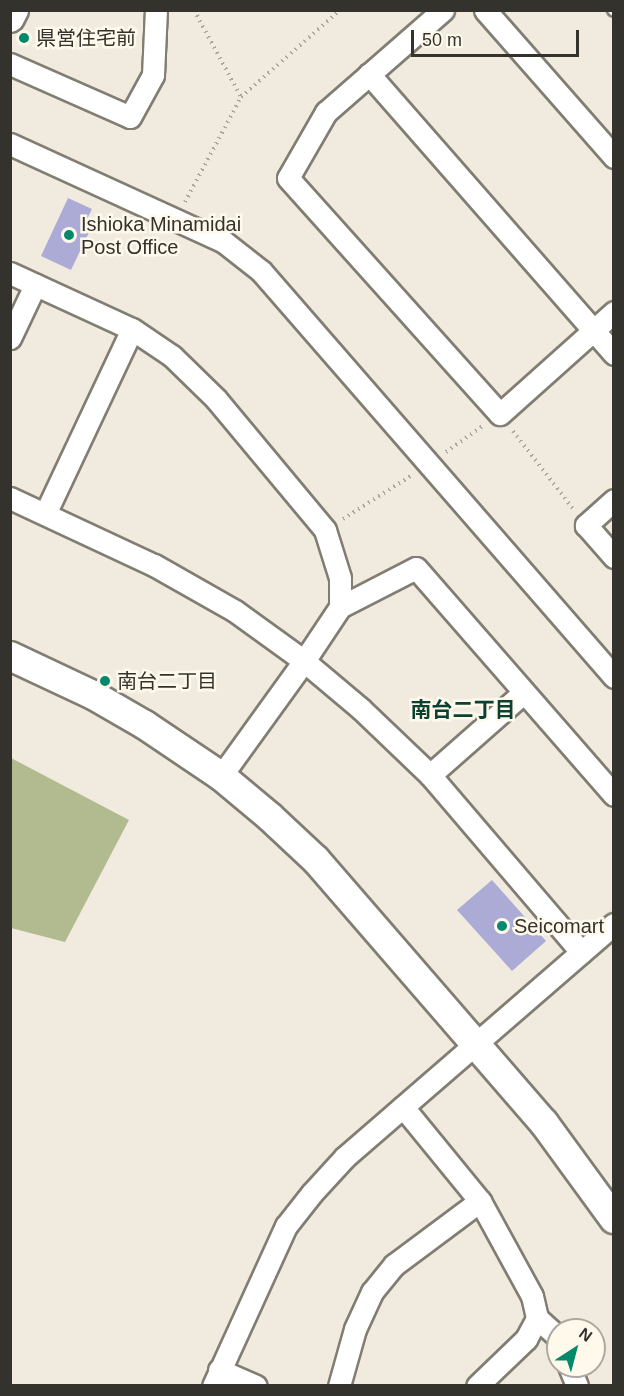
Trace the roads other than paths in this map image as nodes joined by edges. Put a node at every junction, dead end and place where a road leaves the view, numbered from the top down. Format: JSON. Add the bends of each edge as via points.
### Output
{"nodes":[{"id":1,"x":14,"y":10,"type":"edge"},
{"id":2,"x":156,"y":10,"type":"edge"},
{"id":3,"x":443,"y":10,"type":"edge"},
{"id":4,"x":485,"y":10,"type":"edge"},
{"id":5,"x":10,"y":18,"type":"edge"},
{"id":6,"x":10,"y":64,"type":"edge"},
{"id":7,"x":369,"y":74,"type":"junction"},
{"id":8,"x":10,"y":144,"type":"edge"},
{"id":9,"x":614,"y":157,"type":"edge"},
{"id":10,"x":10,"y":273,"type":"edge"},
{"id":11,"x":35,"y":285,"type":"junction"},
{"id":12,"x":614,"y":312,"type":"edge"},
{"id":13,"x":132,"y":329,"type":"junction"},
{"id":14,"x":594,"y":330,"type":"junction"},
{"id":15,"x":10,"y":339,"type":"edge"},
{"id":16,"x":614,"y":354,"type":"edge"},
{"id":17,"x":10,"y":498,"type":"edge"},
{"id":18,"x":614,"y":500,"type":"edge"},
{"id":19,"x":45,"y":514,"type":"junction"},
{"id":20,"x":614,"y":557,"type":"edge"},
{"id":21,"x":340,"y":607,"type":"junction"},
{"id":22,"x":10,"y":656,"type":"edge"},
{"id":23,"x":304,"y":662,"type":"junction"},
{"id":24,"x":614,"y":677,"type":"edge"},
{"id":25,"x":524,"y":692,"type":"junction"},
{"id":26,"x":220,"y":776,"type":"junction"},
{"id":27,"x":430,"y":776,"type":"junction"},
{"id":28,"x":614,"y":795,"type":"edge"},
{"id":29,"x":614,"y":924,"type":"edge"},
{"id":30,"x":581,"y":952,"type":"junction"},
{"id":31,"x":476,"y":1044,"type":"junction"},
{"id":32,"x":403,"y":1107,"type":"junction"},
{"id":33,"x":480,"y":1201,"type":"junction"},
{"id":34,"x":614,"y":1219,"type":"edge"},
{"id":35,"x":537,"y":1318,"type":"junction"},
{"id":36,"x":546,"y":1326,"type":"edge"},
{"id":37,"x":216,"y":1378,"type":"edge"},
{"id":38,"x":256,"y":1386,"type":"edge"},
{"id":39,"x":339,"y":1386,"type":"edge"},
{"id":40,"x":477,"y":1386,"type":"edge"}],
"edges":[{"from":1,"to":5,"type":"street"},
{"from":2,"to":6,"type":"street","via":[[153,75],[130,117]]},
{"from":3,"to":7,"type":"street"},
{"from":4,"to":9,"type":"street"},
{"from":7,"to":14,"type":"street"},
{"from":7,"to":14,"type":"street","via":[[326,112],[288,178],[500,414]]},
{"from":8,"to":24,"type":"street","via":[[224,242],[261,271]]},
{"from":10,"to":11,"type":"street"},
{"from":11,"to":13,"type":"street"},
{"from":11,"to":15,"type":"street"},
{"from":12,"to":14,"type":"street"},
{"from":13,"to":19,"type":"street"},
{"from":13,"to":21,"type":"street","via":[[172,356],[216,399],[325,530],[340,578]]},
{"from":14,"to":16,"type":"street"},
{"from":17,"to":19,"type":"street"},
{"from":18,"to":20,"type":"street","via":[[586,525]]},
{"from":19,"to":23,"type":"street","via":[[154,566],[235,611]]},
{"from":21,"to":23,"type":"street"},
{"from":21,"to":25,"type":"street","via":[[416,568]]},
{"from":22,"to":26,"type":"street","via":[[146,725]]},
{"from":23,"to":26,"type":"street"},
{"from":23,"to":27,"type":"street","via":[[361,709]]},
{"from":25,"to":27,"type":"street"},
{"from":25,"to":28,"type":"street"},
{"from":26,"to":31,"type":"street","via":[[316,860]]},
{"from":27,"to":30,"type":"street"},
{"from":29,"to":30,"type":"street"},
{"from":30,"to":31,"type":"street"},
{"from":31,"to":32,"type":"street"},
{"from":31,"to":34,"type":"street","via":[[544,1123]]},
{"from":32,"to":33,"type":"street"},
{"from":32,"to":37,"type":"street","via":[[345,1157],[286,1226]]},
{"from":33,"to":35,"type":"street","via":[[532,1296]]},
{"from":33,"to":39,"type":"street","via":[[394,1265],[372,1293],[355,1329]]},
{"from":35,"to":36,"type":"street"},
{"from":35,"to":40,"type":"street","via":[[526,1339]]},
{"from":37,"to":38,"type":"street"}]}
